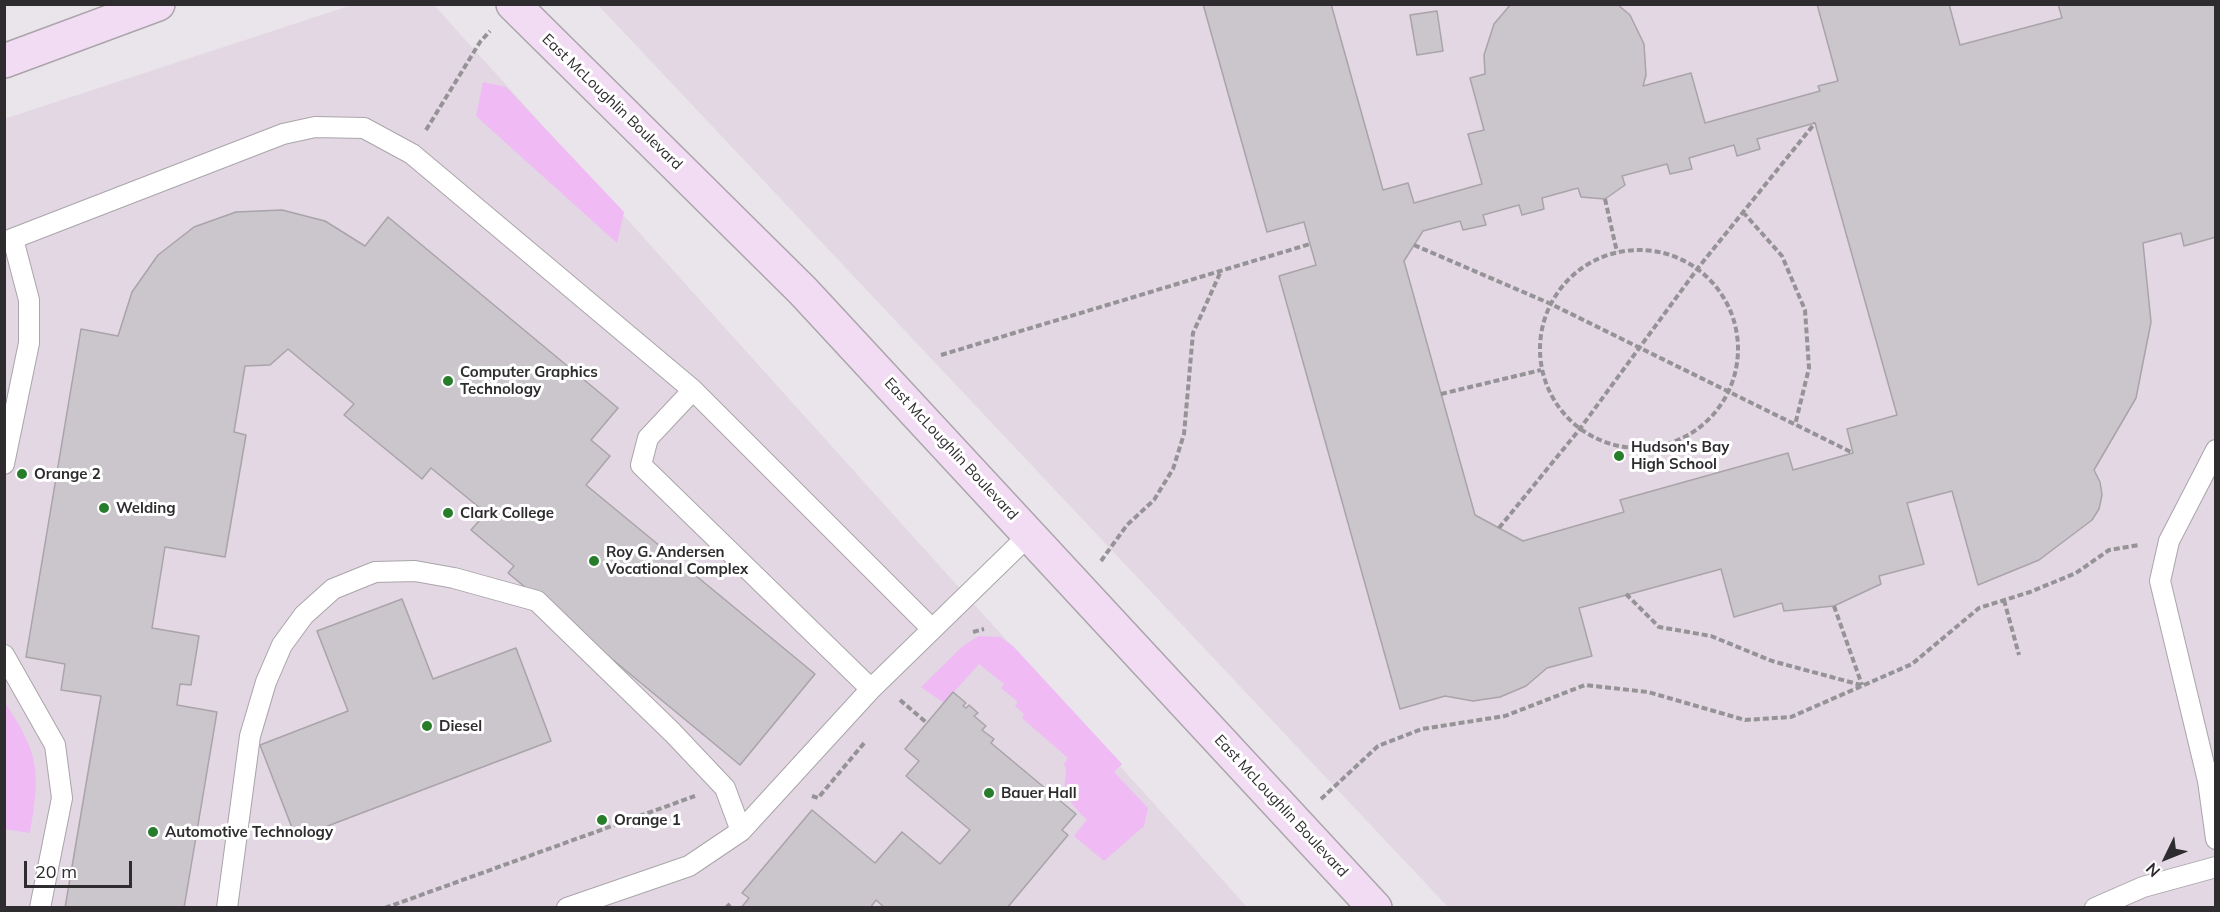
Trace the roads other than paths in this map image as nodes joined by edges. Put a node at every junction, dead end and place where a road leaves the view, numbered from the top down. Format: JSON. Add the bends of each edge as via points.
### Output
{"nodes":[{"id":1,"x":158,"y":4,"type":"edge"},
{"id":2,"x":513,"y":5,"type":"edge"},
{"id":3,"x":4,"y":61,"type":"edge"},
{"id":4,"x":9,"y":240,"type":"edge"},
{"id":5,"x":693,"y":390,"type":"junction"},
{"id":6,"x":2216,"y":450,"type":"edge"},
{"id":7,"x":4,"y":464,"type":"edge"},
{"id":8,"x":1030,"y":534,"type":"junction"},
{"id":9,"x":931,"y":628,"type":"junction"},
{"id":10,"x":4,"y":656,"type":"edge"},
{"id":11,"x":871,"y":689,"type":"junction"},
{"id":12,"x":741,"y":831,"type":"junction"},
{"id":13,"x":2216,"y":839,"type":"edge"},
{"id":14,"x":2216,"y":867,"type":"edge"},
{"id":15,"x":40,"y":908,"type":"edge"},
{"id":16,"x":227,"y":908,"type":"edge"},
{"id":17,"x":567,"y":908,"type":"edge"},
{"id":18,"x":1376,"y":908,"type":"edge"},
{"id":19,"x":2095,"y":908,"type":"edge"}],
"edges":[{"from":1,"to":3,"type":"street"},
{"from":2,"to":8,"type":"street","name":"East McLoughlin Boulevard","via":[[802,291]]},
{"from":4,"to":5,"type":"lane","via":[[283,134],[315,127],[364,128],[412,154]]},
{"from":4,"to":7,"type":"lane","via":[[29,300],[29,343]]},
{"from":5,"to":9,"type":"lane"},
{"from":5,"to":11,"type":"lane","via":[[648,438],[641,465]]},
{"from":6,"to":13,"type":"lane","via":[[2169,541],[2160,581],[2208,781]]},
{"from":8,"to":9,"type":"lane"},
{"from":8,"to":18,"type":"street","name":"East McLoughlin Boulevard"},
{"from":9,"to":11,"type":"lane"},
{"from":10,"to":15,"type":"lane","via":[[54,746],[62,798]]},
{"from":11,"to":12,"type":"lane"},
{"from":12,"to":16,"type":"lane","via":[[725,788],[537,601],[415,571],[375,572],[333,589],[304,615],[282,645],[250,736]]},
{"from":12,"to":17,"type":"lane","via":[[689,866]]},
{"from":14,"to":19,"type":"lane","via":[[2143,887]]}]}
